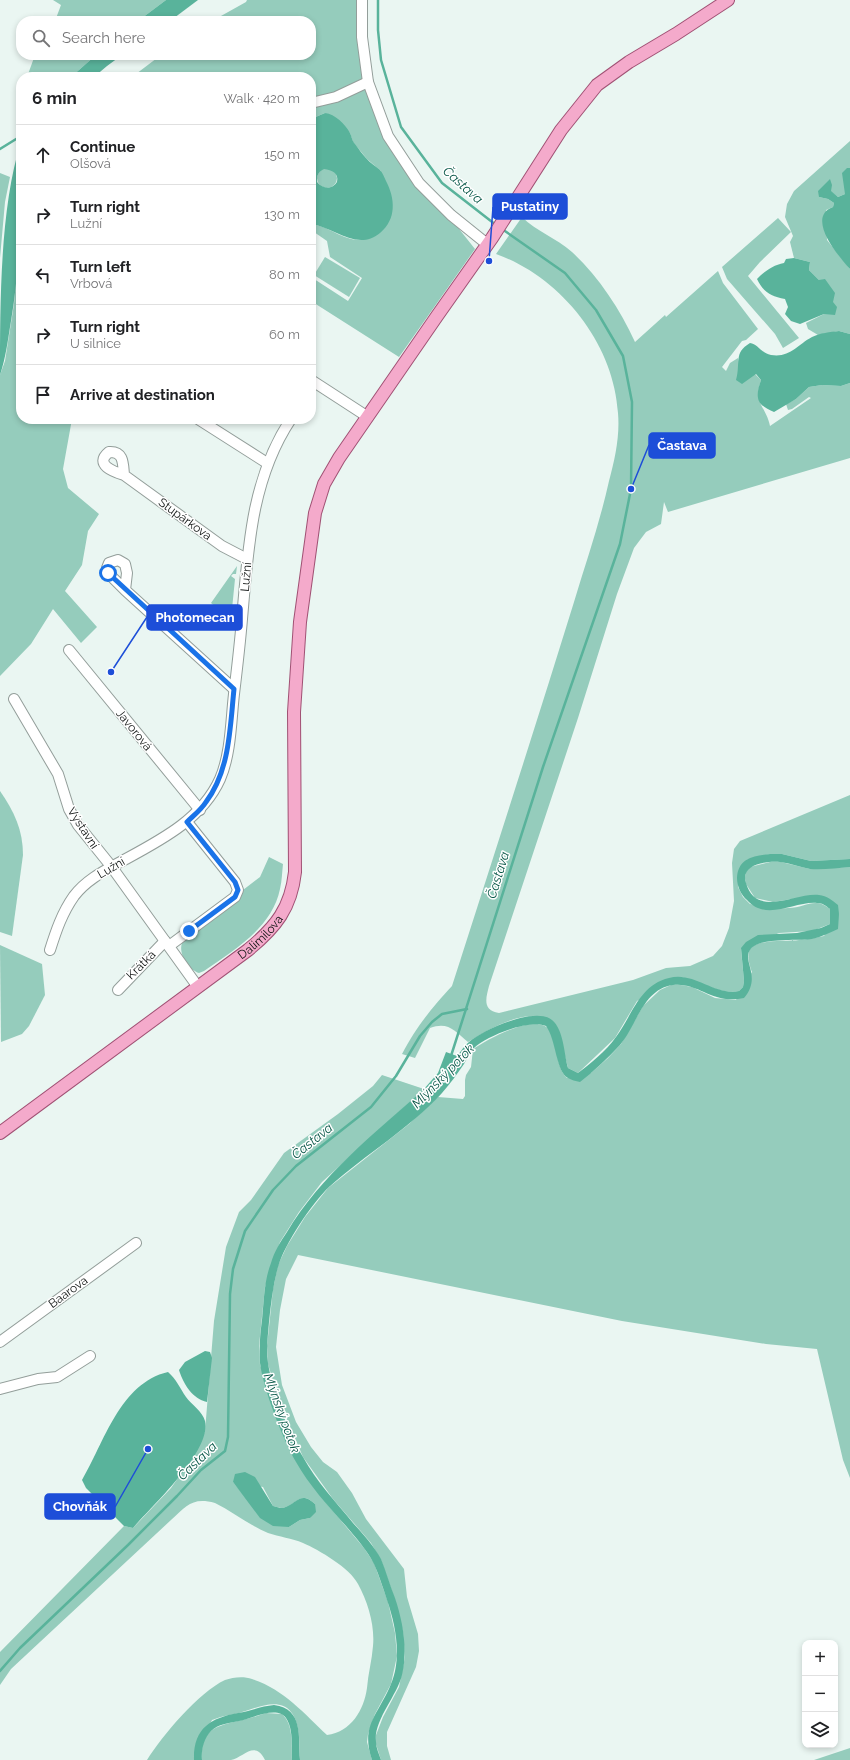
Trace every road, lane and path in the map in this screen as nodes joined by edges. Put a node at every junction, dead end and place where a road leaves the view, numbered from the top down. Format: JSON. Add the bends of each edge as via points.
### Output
{"nodes":[{"id":1,"x":362,"y":0,"type":"edge"},
{"id":2,"x":728,"y":0,"type":"edge"},
{"id":3,"x":368,"y":82,"type":"junction"},
{"id":4,"x":316,"y":102,"type":"edge"},
{"id":5,"x":490,"y":241,"type":"junction"},
{"id":6,"x":316,"y":386,"type":"edge"},
{"id":7,"x":368,"y":417,"type":"junction"},
{"id":8,"x":206,"y":424,"type":"edge"},
{"id":9,"x":288,"y":424,"type":"edge"},
{"id":10,"x":267,"y":464,"type":"junction"},
{"id":11,"x":124,"y":475,"type":"dead end"},
{"id":12,"x":247,"y":559,"type":"junction"},
{"id":13,"x":125,"y":590,"type":"dead end"},
{"id":14,"x":69,"y":650,"type":"dead end"},
{"id":15,"x":234,"y":689,"type":"junction"},
{"id":16,"x":14,"y":699,"type":"dead end"},
{"id":17,"x":200,"y":810,"type":"junction"},
{"id":18,"x":187,"y":822,"type":"junction"},
{"id":19,"x":111,"y":866,"type":"junction"},
{"id":20,"x":167,"y":944,"type":"junction"},
{"id":21,"x":50,"y":950,"type":"dead end"},
{"id":22,"x":198,"y":987,"type":"junction"},
{"id":23,"x":118,"y":990,"type":"dead end"},
{"id":24,"x":0,"y":1132,"type":"edge"},
{"id":25,"x":136,"y":1243,"type":"dead end"},
{"id":26,"x":0,"y":1342,"type":"edge"},
{"id":27,"x":90,"y":1356,"type":"dead end"},
{"id":28,"x":0,"y":1389,"type":"edge"}],
"edges":[{"from":1,"to":3,"type":"street","via":[[362,37]]},
{"from":2,"to":5,"type":"main road","name":"Dalimilova","via":[[597,85],[561,130]]},
{"from":3,"to":4,"type":"street","via":[[336,97]]},
{"from":3,"to":5,"type":"street","via":[[388,136],[419,183],[451,215]]},
{"from":5,"to":7,"type":"main road","name":"Dalimilova"},
{"from":6,"to":7,"type":"street"},
{"from":7,"to":22,"type":"main road","name":"Dalimilova","via":[[330,472],[318,501],[308,559],[300,622],[294,712],[295,872],[292,891],[283,913],[269,931]]},
{"from":8,"to":10,"type":"street"},
{"from":9,"to":10,"type":"street","name":"Lužní"},
{"from":10,"to":12,"type":"street","name":"Lužní","via":[[255,509]]},
{"from":11,"to":12,"type":"street","name":"Stupárkova","via":[[222,546]]},
{"from":12,"to":15,"type":"street","name":"Lužní"},
{"from":13,"to":15,"type":"street"},
{"from":14,"to":17,"type":"street","name":"Javorová"},
{"from":15,"to":17,"type":"street","name":"Lužní","via":[[229,746],[220,779]]},
{"from":16,"to":19,"type":"street","name":"Výstavní","via":[[58,774],[69,809],[78,825]]},
{"from":17,"to":18,"type":"street","name":"Lužní"},
{"from":18,"to":19,"type":"street","name":"Lužní"},
{"from":18,"to":20,"type":"street","name":"Krátká","via":[[235,882],[238,890],[235,897]]},
{"from":19,"to":20,"type":"street","name":"Výstavní"},
{"from":19,"to":21,"type":"street","name":"Lužní","via":[[75,895],[61,917]]},
{"from":20,"to":22,"type":"street","name":"Výstavní"},
{"from":20,"to":23,"type":"street","name":"Krátká"},
{"from":22,"to":24,"type":"main road","name":"Dalimilova"},
{"from":25,"to":26,"type":"street","name":"Baarova"},
{"from":27,"to":28,"type":"street","via":[[57,1377]]}]}
